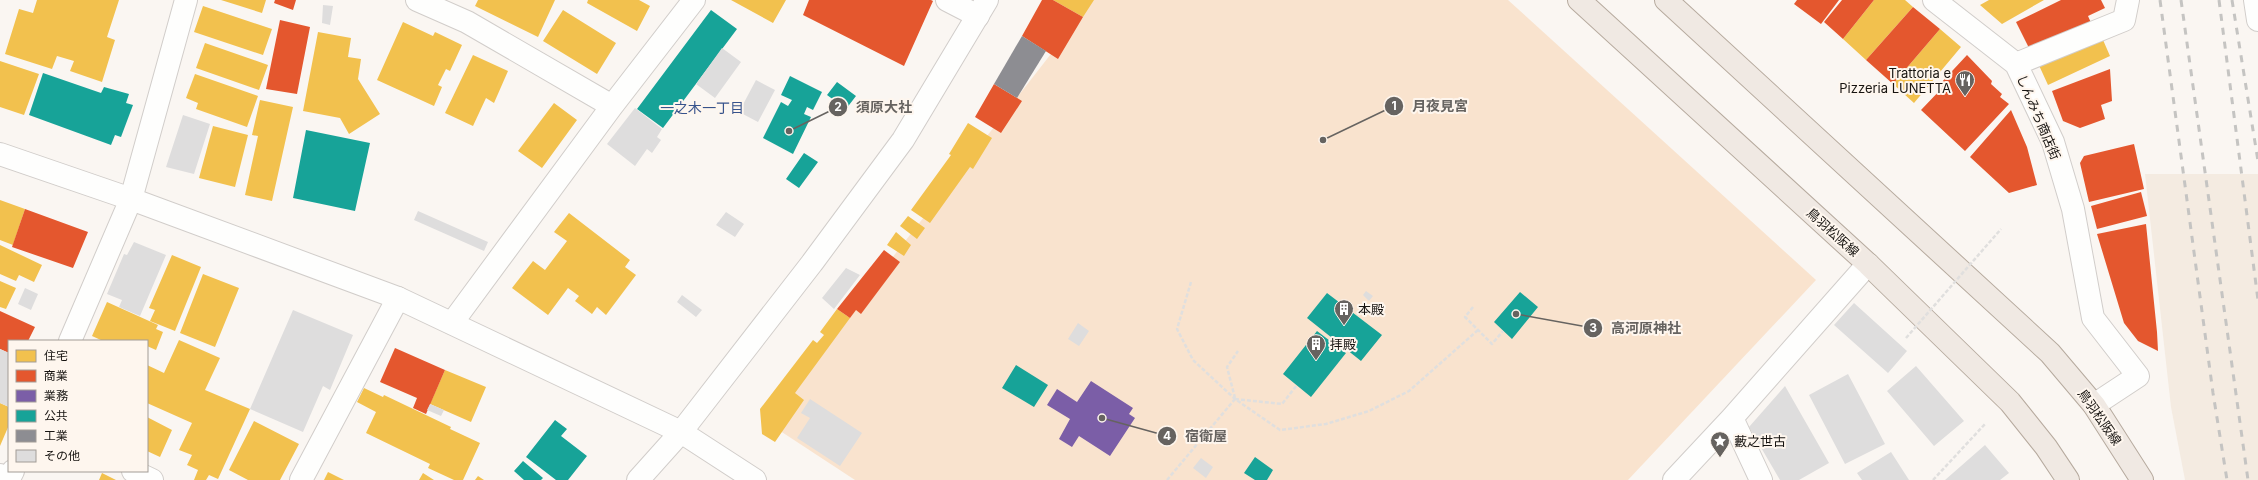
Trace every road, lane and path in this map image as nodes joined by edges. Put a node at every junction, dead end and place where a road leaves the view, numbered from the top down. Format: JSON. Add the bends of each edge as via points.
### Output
{"nodes":[{"id":1,"x":186,"y":0,"type":"edge"},
{"id":2,"x":417,"y":0,"type":"edge"},
{"id":3,"x":694,"y":0,"type":"edge"},
{"id":4,"x":947,"y":0,"type":"edge"},
{"id":5,"x":1579,"y":0,"type":"edge"},
{"id":6,"x":1934,"y":0,"type":"edge"},
{"id":7,"x":2128,"y":0,"type":"edge"},
{"id":8,"x":2255,"y":0,"type":"edge"},
{"id":9,"x":1672,"y":2,"type":"edge"},
{"id":10,"x":982,"y":8,"type":"edge"},
{"id":11,"x":2258,"y":20,"type":"edge"},
{"id":12,"x":2016,"y":64,"type":"junction"},
{"id":13,"x":612,"y":106,"type":"junction"},
{"id":14,"x":0,"y":154,"type":"edge"},
{"id":15,"x":131,"y":200,"type":"junction"},
{"id":16,"x":2001,"y":229,"type":"dead end"},
{"id":17,"x":1868,"y":264,"type":"junction"},
{"id":18,"x":1191,"y":282,"type":"dead end"},
{"id":19,"x":398,"y":298,"type":"junction"},
{"id":20,"x":1473,"y":306,"type":"dead end"},
{"id":21,"x":452,"y":324,"type":"junction"},
{"id":22,"x":1478,"y":330,"type":"junction"},
{"id":23,"x":1503,"y":331,"type":"dead end"},
{"id":24,"x":1906,"y":338,"type":"dead end"},
{"id":25,"x":70,"y":340,"type":"edge"},
{"id":26,"x":1238,"y":351,"type":"dead end"},
{"id":27,"x":1297,"y":385,"type":"dead end"},
{"id":28,"x":1235,"y":399,"type":"junction"},
{"id":29,"x":2094,"y":405,"type":"junction"},
{"id":30,"x":1732,"y":418,"type":"junction"},
{"id":31,"x":1985,"y":424,"type":"dead end"},
{"id":32,"x":681,"y":432,"type":"junction"},
{"id":33,"x":12,"y":472,"type":"edge"},
{"id":34,"x":135,"y":472,"type":"edge"},
{"id":35,"x":0,"y":475,"type":"edge"},
{"id":36,"x":152,"y":480,"type":"edge"},
{"id":37,"x":302,"y":480,"type":"edge"},
{"id":38,"x":638,"y":480,"type":"edge"},
{"id":39,"x":755,"y":480,"type":"edge"},
{"id":40,"x":1167,"y":480,"type":"edge"},
{"id":41,"x":1674,"y":480,"type":"edge"},
{"id":42,"x":1761,"y":480,"type":"edge"},
{"id":43,"x":1933,"y":480,"type":"edge"},
{"id":44,"x":2068,"y":480,"type":"edge"},
{"id":45,"x":2142,"y":480,"type":"edge"}],
"edges":[{"from":1,"to":15,"type":"street"},
{"from":2,"to":13,"type":"street","via":[[466,22]]},
{"from":3,"to":13,"type":"street"},
{"from":4,"to":10,"type":"street"},
{"from":5,"to":17,"type":"main road","name":"鳥羽松阪線"},
{"from":6,"to":12,"type":"street","name":"しんみち商店街"},
{"from":7,"to":12,"type":"street","via":[[2124,20]]},
{"from":8,"to":11,"type":"street"},
{"from":9,"to":29,"type":"main road","name":"鳥羽松阪線","via":[[2050,352]]},
{"from":10,"to":32,"type":"street","via":[[903,140]]},
{"from":12,"to":29,"type":"street","name":"しんみち商店街","via":[[2055,149],[2073,209],[2094,318],[2138,376]]},
{"from":13,"to":21,"type":"street"},
{"from":14,"to":15,"type":"street"},
{"from":15,"to":19,"type":"street"},
{"from":15,"to":25,"type":"street"},
{"from":16,"to":24,"type":"path","bridge":true},
{"from":17,"to":30,"type":"street"},
{"from":17,"to":44,"type":"main road","name":"鳥羽松阪線","via":[[2010,402],[2046,447]]},
{"from":18,"to":28,"type":"path","via":[[1177,329],[1193,360]]},
{"from":19,"to":21,"type":"street"},
{"from":19,"to":37,"type":"street"},
{"from":20,"to":22,"type":"path","via":[[1465,317]]},
{"from":21,"to":32,"type":"street"},
{"from":22,"to":23,"type":"path","via":[[1492,344]]},
{"from":22,"to":28,"type":"path","via":[[1409,391],[1369,411],[1326,424],[1280,430]]},
{"from":26,"to":28,"type":"path","via":[[1227,367]]},
{"from":27,"to":28,"type":"path","via":[[1282,404]]},
{"from":28,"to":40,"type":"path"},
{"from":29,"to":45,"type":"main road","name":"鳥羽松阪線"},
{"from":30,"to":41,"type":"street"},
{"from":30,"to":42,"type":"street"},
{"from":31,"to":43,"type":"path"},
{"from":32,"to":38,"type":"street"},
{"from":32,"to":39,"type":"street"},
{"from":33,"to":35,"type":"street","via":[[9,479]]},
{"from":34,"to":36,"type":"street"}]}
